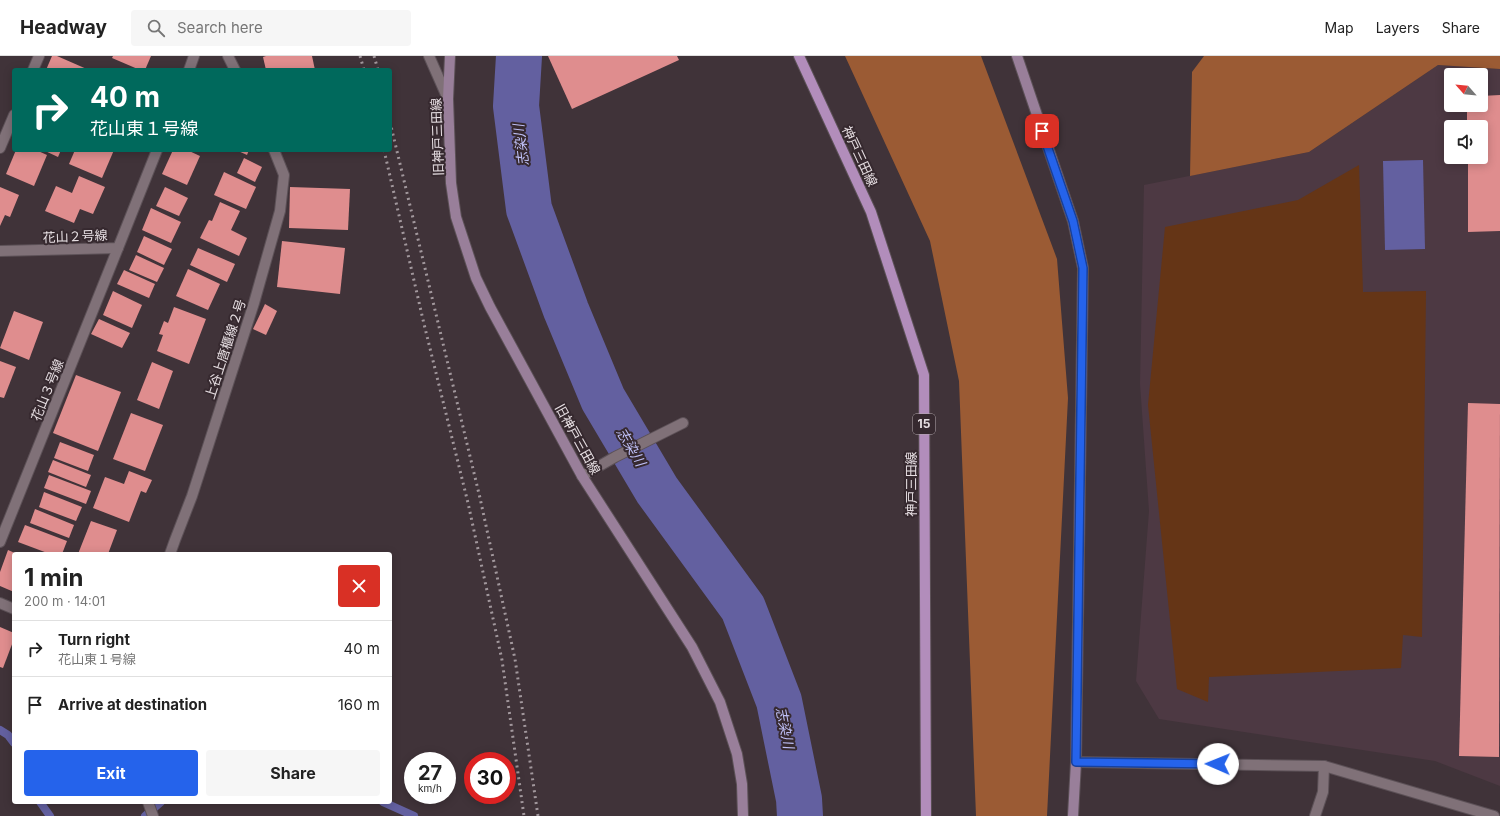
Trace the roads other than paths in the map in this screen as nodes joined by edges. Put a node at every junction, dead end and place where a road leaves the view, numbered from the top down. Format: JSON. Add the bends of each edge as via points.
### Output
{"nodes":[{"id":1,"x":39,"y":56,"type":"edge"},
{"id":2,"x":194,"y":56,"type":"edge"},
{"id":3,"x":228,"y":56,"type":"edge"},
{"id":4,"x":428,"y":56,"type":"edge"},
{"id":5,"x":450,"y":56,"type":"edge"},
{"id":6,"x":799,"y":56,"type":"edge"},
{"id":7,"x":1017,"y":56,"type":"edge"},
{"id":8,"x":34,"y":68,"type":"edge"},
{"id":9,"x":190,"y":68,"type":"edge"},
{"id":10,"x":234,"y":68,"type":"edge"},
{"id":11,"x":448,"y":99,"type":"junction"},
{"id":12,"x":12,"y":120,"type":"edge"},
{"id":13,"x":0,"y":148,"type":"edge"},
{"id":14,"x":156,"y":152,"type":"edge"},
{"id":15,"x":275,"y":152,"type":"edge"},
{"id":16,"x":118,"y":248,"type":"junction"},
{"id":17,"x":0,"y":251,"type":"edge"},
{"id":18,"x":683,"y":423,"type":"dead end"},
{"id":19,"x":582,"y":476,"type":"junction"},
{"id":20,"x":0,"y":542,"type":"edge"},
{"id":21,"x":171,"y":552,"type":"edge"},
{"id":22,"x":0,"y":603,"type":"edge"},
{"id":23,"x":12,"y":608,"type":"edge"},
{"id":24,"x":1076,"y":762,"type":"junction"},
{"id":25,"x":1324,"y":766,"type":"junction"},
{"id":26,"x":149,"y":804,"type":"edge"},
{"id":27,"x":153,"y":816,"type":"edge"},
{"id":28,"x":743,"y":816,"type":"edge"},
{"id":29,"x":926,"y":816,"type":"edge"},
{"id":30,"x":1073,"y":816,"type":"edge"},
{"id":31,"x":1315,"y":816,"type":"edge"},
{"id":32,"x":1494,"y":816,"type":"edge"}],
"edges":[{"from":1,"to":8,"type":"street"},
{"from":2,"to":9,"type":"street"},
{"from":3,"to":10,"type":"street"},
{"from":4,"to":11,"type":"street"},
{"from":5,"to":11,"type":"street","name":"旧神戸三田線"},
{"from":6,"to":29,"type":"main road","name":"神戸三田線","number":"15","via":[[871,212],[924,375]]},
{"from":7,"to":24,"type":"street","via":[[1073,221],[1083,268]]},
{"from":11,"to":19,"type":"street","name":"旧神戸三田線","via":[[451,183],[456,217],[465,248],[490,307]]},
{"from":12,"to":13,"type":"street"},
{"from":14,"to":16,"type":"street","name":"花山２号線"},
{"from":15,"to":21,"type":"street","name":"上谷上唐櫃線２号","via":[[284,175],[280,211],[252,310],[192,496]]},
{"from":16,"to":17,"type":"street","name":"花山２号線"},
{"from":16,"to":20,"type":"street","name":"花山３号線"},
{"from":18,"to":19,"type":"street"},
{"from":19,"to":28,"type":"street","name":"旧神戸三田線","via":[[692,647],[720,702],[737,754],[742,784]]},
{"from":22,"to":23,"type":"street"},
{"from":24,"to":25,"type":"street"},
{"from":24,"to":30,"type":"street"},
{"from":25,"to":31,"type":"street","via":[[1323,792]]},
{"from":25,"to":32,"type":"street"},
{"from":26,"to":27,"type":"street"}]}
